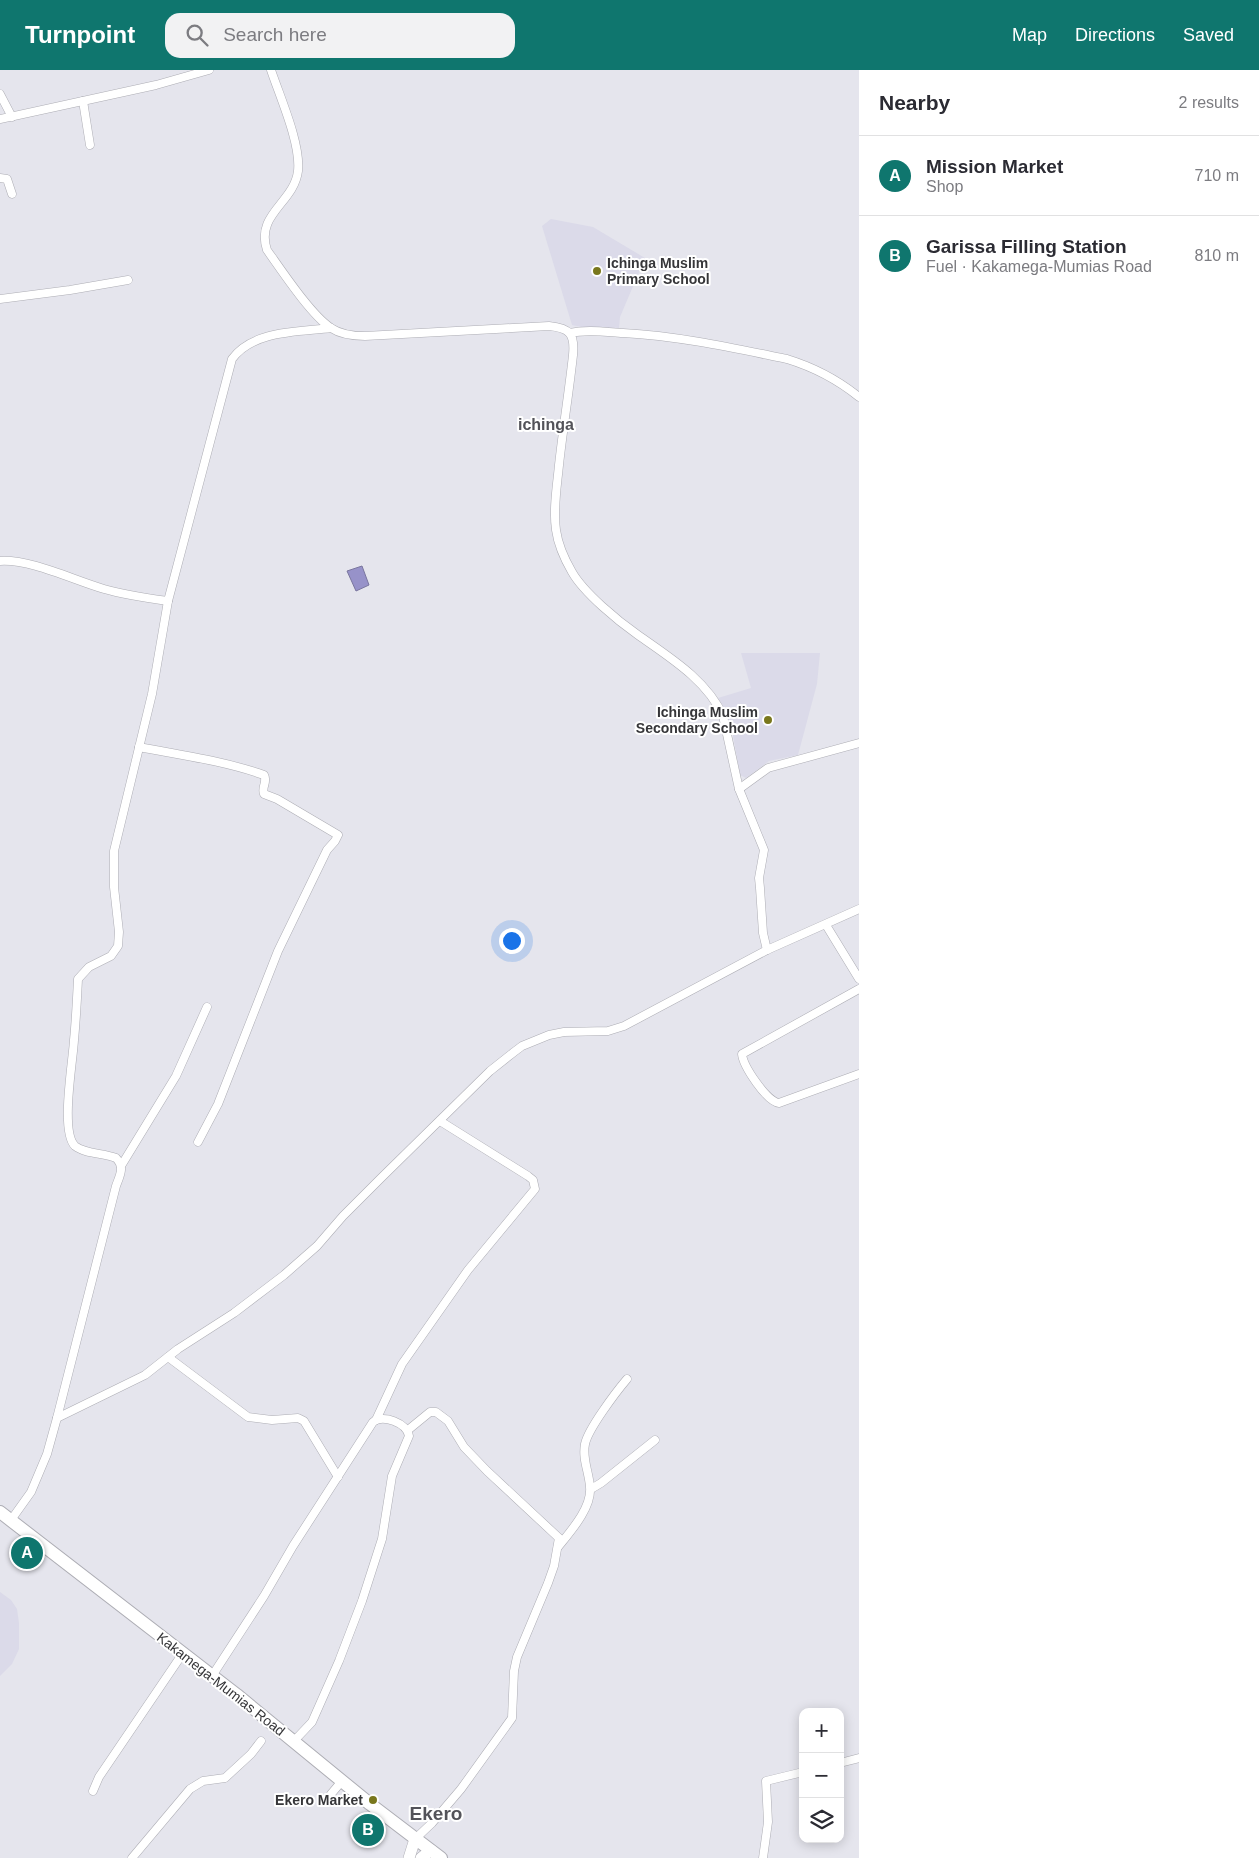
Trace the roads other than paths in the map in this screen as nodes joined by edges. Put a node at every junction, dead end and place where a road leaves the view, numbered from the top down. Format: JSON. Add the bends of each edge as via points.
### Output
{"nodes":[{"id":1,"x":209,"y":70,"type":"edge"},
{"id":2,"x":272,"y":70,"type":"edge"},
{"id":3,"x":0,"y":94,"type":"edge"},
{"id":4,"x":83,"y":101,"type":"junction"},
{"id":5,"x":12,"y":117,"type":"junction"},
{"id":6,"x":0,"y":119,"type":"edge"},
{"id":7,"x":90,"y":145,"type":"dead end"},
{"id":8,"x":0,"y":178,"type":"edge"},
{"id":9,"x":12,"y":194,"type":"dead end"},
{"id":10,"x":128,"y":280,"type":"dead end"},
{"id":11,"x":0,"y":298,"type":"edge"},
{"id":12,"x":331,"y":328,"type":"junction"},
{"id":13,"x":570,"y":332,"type":"junction"},
{"id":14,"x":859,"y":397,"type":"edge"},
{"id":15,"x":0,"y":561,"type":"edge"},
{"id":16,"x":168,"y":601,"type":"junction"},
{"id":17,"x":859,"y":743,"type":"edge"},
{"id":18,"x":139,"y":747,"type":"junction"},
{"id":19,"x":739,"y":789,"type":"junction"},
{"id":20,"x":859,"y":909,"type":"edge"},
{"id":21,"x":826,"y":924,"type":"junction"},
{"id":22,"x":767,"y":950,"type":"junction"},
{"id":23,"x":859,"y":979,"type":"edge"},
{"id":24,"x":859,"y":988,"type":"edge"},
{"id":25,"x":207,"y":1007,"type":"dead end"},
{"id":26,"x":859,"y":1074,"type":"edge"},
{"id":27,"x":440,"y":1121,"type":"junction"},
{"id":28,"x":198,"y":1142,"type":"dead end"},
{"id":29,"x":121,"y":1166,"type":"junction"},
{"id":30,"x":168,"y":1358,"type":"junction"},
{"id":31,"x":627,"y":1379,"type":"dead end"},
{"id":32,"x":57,"y":1418,"type":"junction"},
{"id":33,"x":376,"y":1420,"type":"junction"},
{"id":34,"x":408,"y":1430,"type":"junction"},
{"id":35,"x":655,"y":1440,"type":"dead end"},
{"id":36,"x":338,"y":1477,"type":"junction"},
{"id":37,"x":591,"y":1489,"type":"junction"},
{"id":38,"x":0,"y":1512,"type":"edge"},
{"id":39,"x":11,"y":1520,"type":"junction"},
{"id":40,"x":557,"y":1549,"type":"junction"},
{"id":41,"x":183,"y":1653,"type":"junction"},
{"id":42,"x":212,"y":1676,"type":"junction"},
{"id":43,"x":261,"y":1741,"type":"dead end"},
{"id":44,"x":294,"y":1741,"type":"junction"},
{"id":45,"x":859,"y":1758,"type":"edge"},
{"id":46,"x":844,"y":1762,"type":"edge"},
{"id":47,"x":799,"y":1773,"type":"edge"},
{"id":48,"x":342,"y":1781,"type":"junction"},
{"id":49,"x":93,"y":1791,"type":"dead end"},
{"id":50,"x":331,"y":1794,"type":"dead end"},
{"id":51,"x":415,"y":1839,"type":"junction"},
{"id":52,"x":431,"y":1855,"type":"edge"},
{"id":53,"x":132,"y":1858,"type":"edge"},
{"id":54,"x":409,"y":1858,"type":"edge"},
{"id":55,"x":763,"y":1858,"type":"edge"}],
"edges":[{"from":1,"to":4,"type":"street"},
{"from":2,"to":12,"type":"street","via":[[295,142],[298,166],[296,183],[271,216],[264,242],[310,306]]},
{"from":3,"to":5,"type":"street"},
{"from":4,"to":5,"type":"street"},
{"from":4,"to":7,"type":"street"},
{"from":5,"to":6,"type":"street"},
{"from":8,"to":9,"type":"street","via":[[7,179]]},
{"from":10,"to":11,"type":"street"},
{"from":12,"to":13,"type":"street","via":[[365,336],[549,326]]},
{"from":12,"to":16,"type":"street","via":[[261,339],[242,348],[232,360]]},
{"from":13,"to":14,"type":"street","via":[[601,331],[669,337],[787,360],[825,375]]},
{"from":13,"to":19,"type":"street","via":[[574,343],[555,516],[559,543],[583,587],[637,635],[690,675],[718,706]]},
{"from":15,"to":16,"type":"street","via":[[45,569],[119,593]]},
{"from":16,"to":18,"type":"street"},
{"from":17,"to":19,"type":"street","via":[[768,768]]},
{"from":18,"to":28,"type":"street","via":[[216,761],[264,774],[264,794],[338,835],[327,850],[282,942],[218,1104]]},
{"from":18,"to":29,"type":"street","via":[[113,860],[118,946],[111,956],[89,967],[78,979],[68,1094],[70,1137],[74,1144],[84,1150],[116,1158]]},
{"from":19,"to":22,"type":"street","via":[[764,850],[759,878]]},
{"from":20,"to":21,"type":"street"},
{"from":21,"to":22,"type":"street"},
{"from":21,"to":23,"type":"street"},
{"from":22,"to":27,"type":"street","via":[[624,1026],[608,1031],[564,1032],[522,1046],[490,1071]]},
{"from":24,"to":26,"type":"street","via":[[742,1054],[765,1095],[779,1104]]},
{"from":25,"to":29,"type":"street","via":[[176,1076]]},
{"from":27,"to":30,"type":"street","via":[[307,1255],[234,1313]]},
{"from":27,"to":33,"type":"street","via":[[528,1176],[533,1180],[535,1189],[468,1270],[402,1364]]},
{"from":29,"to":32,"type":"street"},
{"from":30,"to":32,"type":"street","via":[[145,1375]]},
{"from":30,"to":36,"type":"street","via":[[248,1417],[272,1420],[298,1418],[304,1421]]},
{"from":31,"to":37,"type":"street","via":[[588,1437],[584,1453]]},
{"from":32,"to":39,"type":"street","via":[[31,1492]]},
{"from":33,"to":34,"type":"street","via":[[385,1419]]},
{"from":33,"to":36,"type":"street"},
{"from":34,"to":40,"type":"street","via":[[432,1411],[448,1421],[464,1447],[487,1472],[558,1535]]},
{"from":34,"to":44,"type":"street","via":[[409,1436],[392,1476],[382,1539],[362,1601],[312,1722]]},
{"from":35,"to":37,"type":"street"},
{"from":36,"to":42,"type":"street"},
{"from":37,"to":40,"type":"street","via":[[585,1511]]},
{"from":38,"to":39,"type":"highway","name":"Kakamega-Mumias Road"},
{"from":39,"to":41,"type":"highway","name":"Kakamega-Mumias Road"},
{"from":40,"to":51,"type":"street","via":[[548,1583],[517,1656],[512,1718],[461,1789]]},
{"from":41,"to":42,"type":"highway","name":"Kakamega-Mumias Road"},
{"from":41,"to":49,"type":"street","via":[[99,1777]]},
{"from":42,"to":44,"type":"highway","name":"Kakamega-Mumias Road"},
{"from":43,"to":53,"type":"street","via":[[225,1778],[203,1781],[190,1789]]},
{"from":44,"to":48,"type":"highway","name":"Kakamega-Mumias Road"},
{"from":45,"to":46,"type":"street"},
{"from":47,"to":55,"type":"street","via":[[766,1781],[768,1822]]},
{"from":48,"to":50,"type":"street"},
{"from":48,"to":51,"type":"highway","name":"Kakamega-Mumias Road"},
{"from":51,"to":52,"type":"highway","name":"Kakamega-Mumias Road"},
{"from":51,"to":54,"type":"main road"}]}
